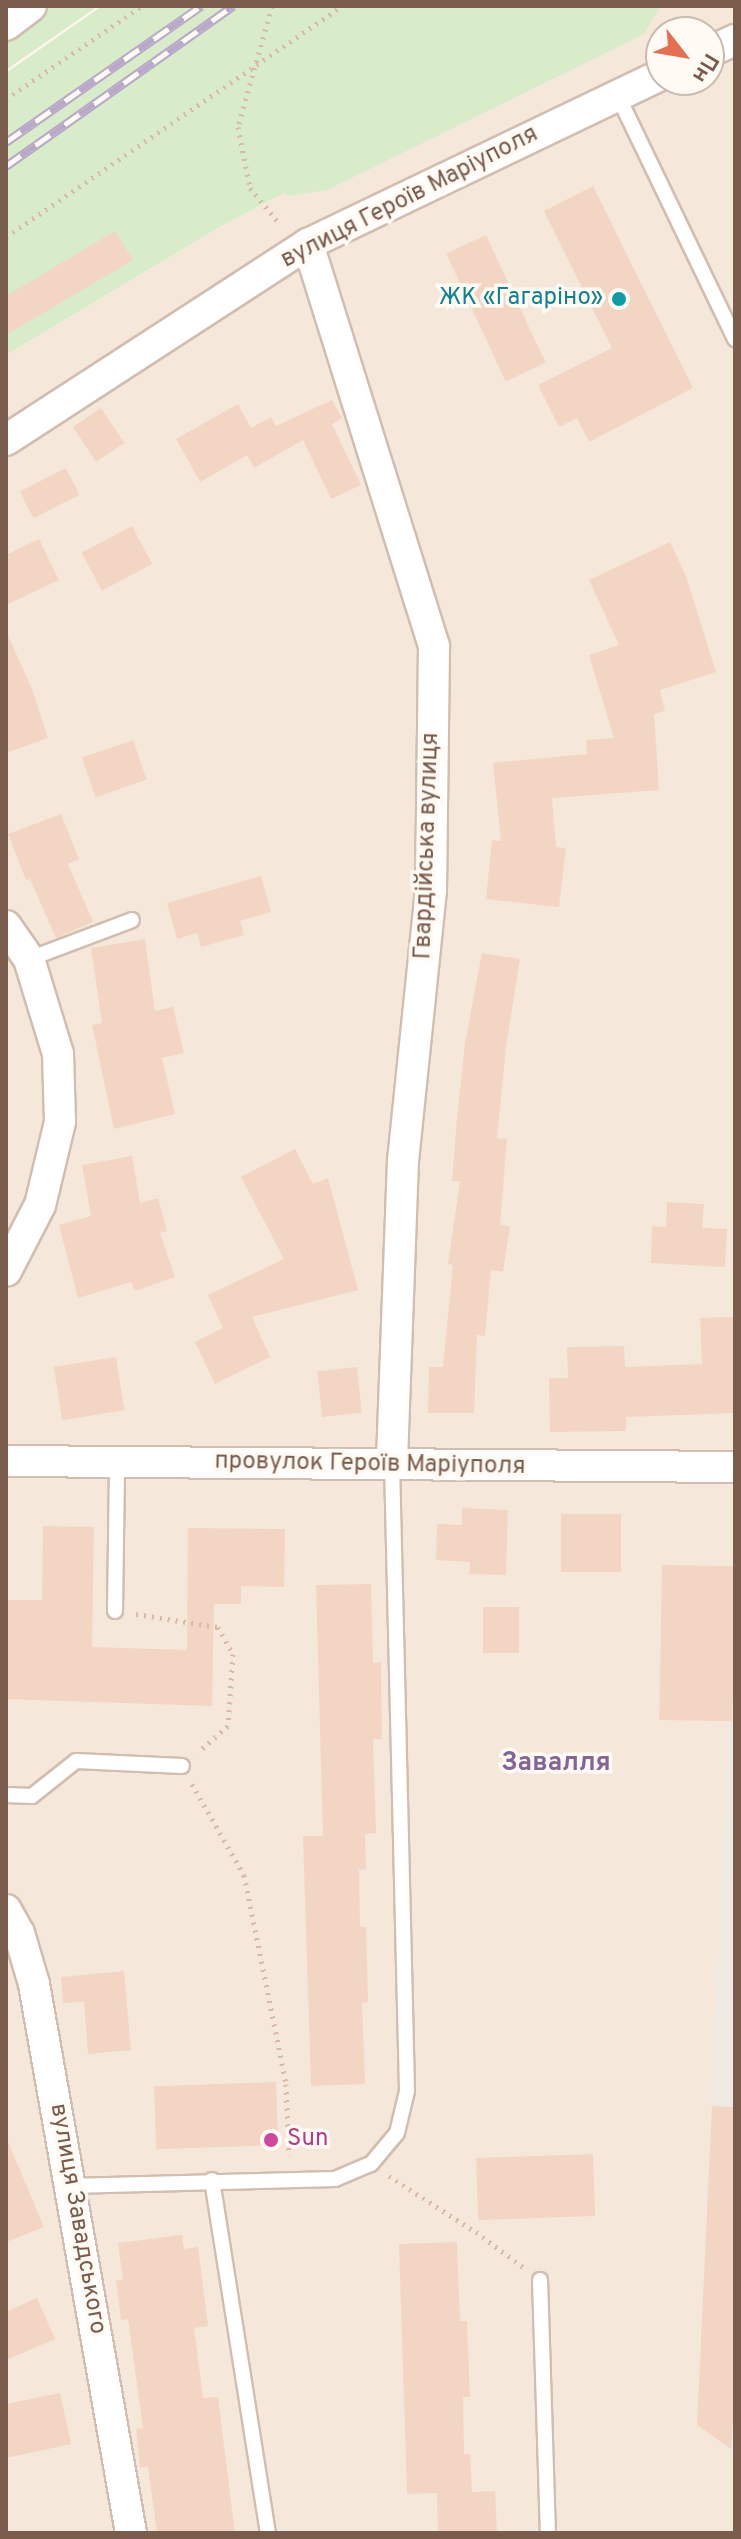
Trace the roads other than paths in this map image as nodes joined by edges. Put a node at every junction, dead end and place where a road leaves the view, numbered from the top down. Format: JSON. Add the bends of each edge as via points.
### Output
{"nodes":[{"id":1,"x":31,"y":6,"type":"edge"},
{"id":2,"x":6,"y":25,"type":"edge"},
{"id":3,"x":645,"y":83,"type":"edge"},
{"id":4,"x":618,"y":96,"type":"junction"},
{"id":5,"x":308,"y":244,"type":"junction"},
{"id":6,"x":735,"y":339,"type":"edge"},
{"id":7,"x":6,"y":440,"type":"edge"},
{"id":8,"x":132,"y":920,"type":"dead end"},
{"id":9,"x":6,"y":926,"type":"edge"},
{"id":10,"x":29,"y":959,"type":"junction"},
{"id":11,"x":6,"y":1271,"type":"edge"},
{"id":12,"x":6,"y":1461,"type":"edge"},
{"id":13,"x":117,"y":1462,"type":"junction"},
{"id":14,"x":392,"y":1465,"type":"junction"},
{"id":15,"x":735,"y":1467,"type":"edge"},
{"id":16,"x":115,"y":1611,"type":"road end"},
{"id":17,"x":182,"y":1766,"type":"road end"},
{"id":18,"x":6,"y":1795,"type":"edge"},
{"id":19,"x":6,"y":1910,"type":"edge"},
{"id":20,"x":212,"y":2180,"type":"junction"},
{"id":21,"x":70,"y":2186,"type":"junction"},
{"id":22,"x":540,"y":2280,"type":"road end"},
{"id":23,"x":131,"y":2533,"type":"edge"},
{"id":24,"x":268,"y":2533,"type":"edge"},
{"id":25,"x":548,"y":2533,"type":"edge"}],
"edges":[{"from":1,"to":2,"type":"street"},
{"from":3,"to":4,"type":"street","name":"вулиця Героїв Маріуполя"},
{"from":4,"to":5,"type":"street","name":"вулиця Героїв Маріуполя"},
{"from":4,"to":6,"type":"lane"},
{"from":5,"to":7,"type":"street","name":"вулиця Героїв Маріуполя"},
{"from":5,"to":14,"type":"street","name":"Гвардійська вулиця","via":[[434,646],[431,890],[403,1160]]},
{"from":8,"to":10,"type":"lane"},
{"from":9,"to":10,"type":"street"},
{"from":10,"to":11,"type":"street","via":[[58,1054],[60,1122],[40,1205]]},
{"from":12,"to":13,"type":"street","name":"провулок Героїв Маріуполя"},
{"from":13,"to":14,"type":"street","name":"провулок Героїв Маріуполя"},
{"from":13,"to":16,"type":"lane"},
{"from":14,"to":15,"type":"street","name":"провулок Героїв Маріуполя"},
{"from":14,"to":20,"type":"lane","via":[[407,2091],[397,2133],[371,2164],[335,2179]]},
{"from":17,"to":18,"type":"lane","via":[[76,1761],[32,1796]]},
{"from":19,"to":21,"type":"street","name":"вулиця Завадського","via":[[19,1933],[34,1984]]},
{"from":20,"to":21,"type":"lane"},
{"from":20,"to":24,"type":"lane"},
{"from":21,"to":23,"type":"street","name":"вулиця Завадського"},
{"from":22,"to":25,"type":"lane"}]}
